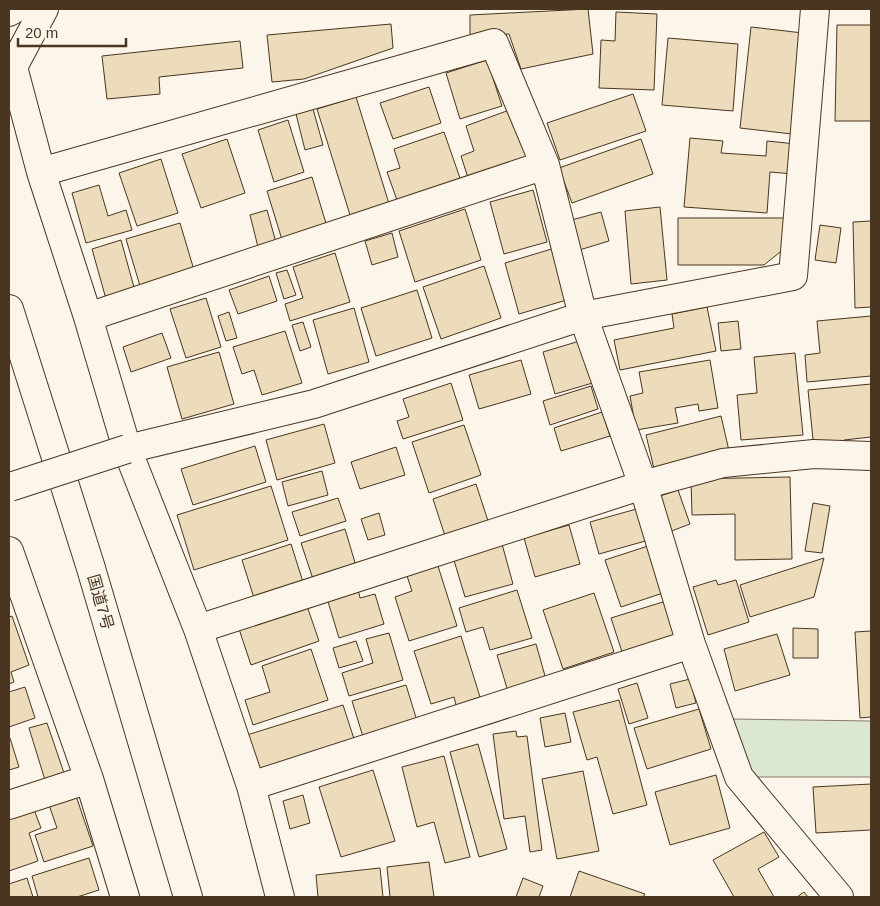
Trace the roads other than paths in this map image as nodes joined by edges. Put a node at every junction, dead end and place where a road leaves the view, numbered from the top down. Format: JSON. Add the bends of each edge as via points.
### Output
{"nodes":[{"id":1,"x":14,"y":9,"type":"edge"},
{"id":2,"x":44,"y":9,"type":"edge"},
{"id":3,"x":815,"y":9,"type":"edge"},
{"id":4,"x":9,"y":12,"type":"edge"},
{"id":5,"x":545,"y":165,"type":"junction"},
{"id":6,"x":41,"y":172,"type":"junction"},
{"id":7,"x":9,"y":309,"type":"edge"},
{"id":8,"x":583,"y":316,"type":"junction"},
{"id":9,"x":88,"y":317,"type":"junction"},
{"id":10,"x":127,"y":449,"type":"junction"},
{"id":11,"x":871,"y":456,"type":"edge"},
{"id":12,"x":643,"y":485,"type":"junction"},
{"id":13,"x":10,"y":487,"type":"edge"},
{"id":14,"x":9,"y":551,"type":"edge"},
{"id":15,"x":198,"y":629,"type":"junction"},
{"id":16,"x":691,"y":644,"type":"junction"},
{"id":17,"x":89,"y":779,"type":"junction"},
{"id":18,"x":251,"y":786,"type":"junction"},
{"id":19,"x":9,"y":806,"type":"edge"},
{"id":20,"x":125,"y":897,"type":"edge"},
{"id":21,"x":188,"y":897,"type":"edge"},
{"id":22,"x":280,"y":897,"type":"edge"},
{"id":23,"x":839,"y":897,"type":"edge"}],
"edges":[{"from":1,"to":4,"type":"main road"},
{"from":2,"to":6,"type":"main road","via":[[13,67]]},
{"from":3,"to":8,"type":"main road","via":[[793,276]]},
{"from":5,"to":6,"type":"main road","via":[[494,42]]},
{"from":5,"to":8,"type":"main road"},
{"from":5,"to":9,"type":"main road"},
{"from":6,"to":9,"type":"main road"},
{"from":7,"to":21,"type":"main road","name":"国道7号","via":[[90,565]]},
{"from":8,"to":10,"type":"main road","via":[[314,404]]},
{"from":8,"to":12,"type":"main road"},
{"from":9,"to":10,"type":"main road"},
{"from":10,"to":13,"type":"main road","bridge":true},
{"from":10,"to":15,"type":"main road"},
{"from":11,"to":12,"type":"main road","via":[[814,454],[723,463]]},
{"from":12,"to":15,"type":"main road"},
{"from":12,"to":16,"type":"main road"},
{"from":14,"to":17,"type":"main road"},
{"from":15,"to":18,"type":"main road"},
{"from":16,"to":18,"type":"main road"},
{"from":16,"to":23,"type":"main road","via":[[740,777]]},
{"from":17,"to":19,"type":"main road"},
{"from":17,"to":20,"type":"main road"},
{"from":18,"to":22,"type":"main road"}]}
